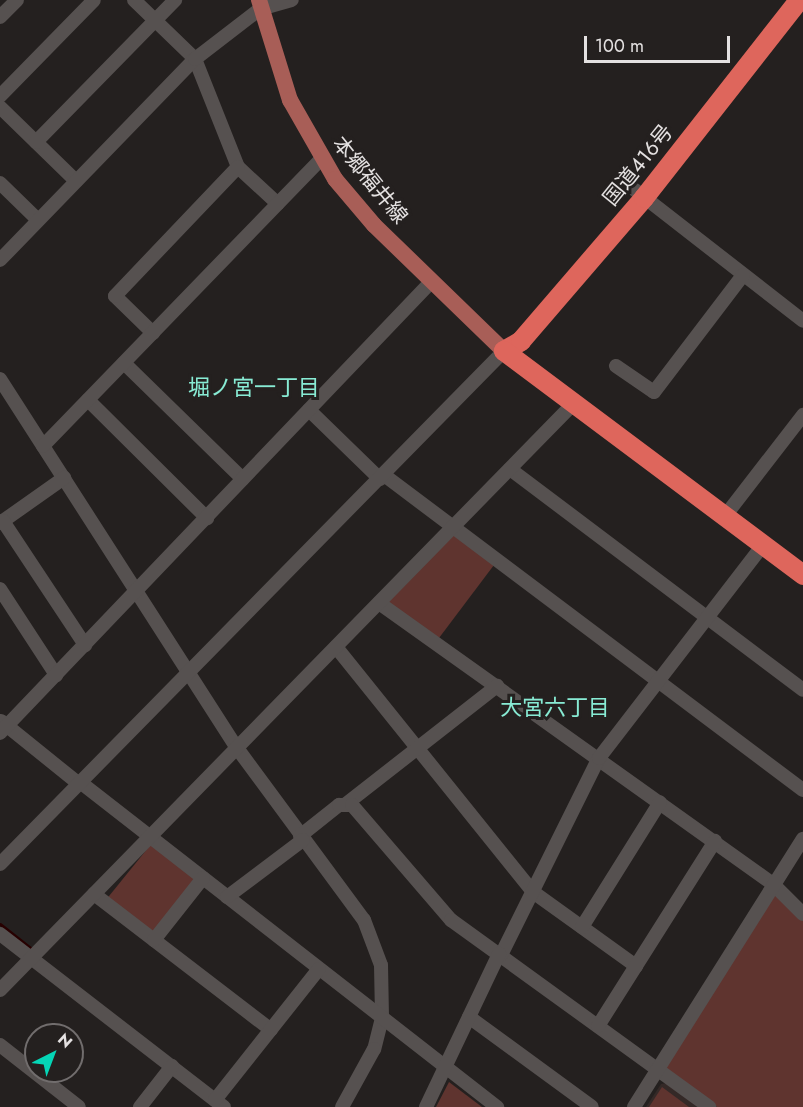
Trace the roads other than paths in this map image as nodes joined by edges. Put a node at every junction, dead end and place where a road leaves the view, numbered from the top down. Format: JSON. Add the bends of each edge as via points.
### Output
{"nodes":[{"id":1,"x":17,"y":0,"type":"edge"},
{"id":2,"x":94,"y":0,"type":"edge"},
{"id":3,"x":134,"y":0,"type":"edge"},
{"id":4,"x":175,"y":0,"type":"edge"},
{"id":5,"x":292,"y":0,"type":"edge"},
{"id":6,"x":784,"y":0,"type":"edge"},
{"id":7,"x":799,"y":0,"type":"edge"},
{"id":8,"x":260,"y":4,"type":"edge"},
{"id":9,"x":0,"y":18,"type":"edge"},
{"id":10,"x":155,"y":20,"type":"junction"},
{"id":11,"x":195,"y":59,"type":"junction"},
{"id":12,"x":0,"y":96,"type":"edge"},
{"id":13,"x":0,"y":107,"type":"edge"},
{"id":14,"x":36,"y":142,"type":"junction"},
{"id":15,"x":321,"y":159,"type":"junction"},
{"id":16,"x":238,"y":167,"type":"junction"},
{"id":17,"x":76,"y":181,"type":"junction"},
{"id":18,"x":0,"y":183,"type":"edge"},
{"id":19,"x":639,"y":194,"type":"junction"},
{"id":20,"x":278,"y":204,"type":"junction"},
{"id":21,"x":38,"y":220,"type":"junction"},
{"id":22,"x":0,"y":259,"type":"edge"},
{"id":23,"x":743,"y":275,"type":"junction"},
{"id":24,"x":432,"y":281,"type":"junction"},
{"id":25,"x":803,"y":321,"type":"edge"},
{"id":26,"x":153,"y":333,"type":"junction"},
{"id":27,"x":504,"y":351,"type":"junction"},
{"id":28,"x":124,"y":363,"type":"junction"},
{"id":29,"x":616,"y":366,"type":"dead end"},
{"id":30,"x":0,"y":379,"type":"edge"},
{"id":31,"x":88,"y":400,"type":"junction"},
{"id":32,"x":573,"y":404,"type":"junction"},
{"id":33,"x":309,"y":410,"type":"junction"},
{"id":34,"x":803,"y":415,"type":"edge"},
{"id":35,"x":43,"y":446,"type":"junction"},
{"id":36,"x":510,"y":469,"type":"junction"},
{"id":37,"x":382,"y":477,"type":"junction"},
{"id":38,"x":64,"y":478,"type":"junction"},
{"id":39,"x":243,"y":479,"type":"junction"},
{"id":40,"x":725,"y":516,"type":"junction"},
{"id":41,"x":207,"y":518,"type":"junction"},
{"id":42,"x":2,"y":522,"type":"edge"},
{"id":43,"x":453,"y":527,"type":"junction"},
{"id":44,"x":763,"y":545,"type":"junction"},
{"id":45,"x":803,"y":575,"type":"edge"},
{"id":46,"x":0,"y":589,"type":"edge"},
{"id":47,"x":138,"y":590,"type":"junction"},
{"id":48,"x":379,"y":603,"type":"junction"},
{"id":49,"x":707,"y":619,"type":"junction"},
{"id":50,"x":85,"y":645,"type":"junction"},
{"id":51,"x":336,"y":647,"type":"junction"},
{"id":52,"x":190,"y":672,"type":"junction"},
{"id":53,"x":56,"y":675,"type":"junction"},
{"id":54,"x":658,"y":682,"type":"junction"},
{"id":55,"x":497,"y":686,"type":"junction"},
{"id":56,"x":803,"y":690,"type":"edge"},
{"id":57,"x":2,"y":726,"type":"edge"},
{"id":58,"x":237,"y":748,"type":"junction"},
{"id":59,"x":419,"y":750,"type":"junction"},
{"id":60,"x":599,"y":758,"type":"junction"},
{"id":61,"x":80,"y":783,"type":"junction"},
{"id":62,"x":803,"y":790,"type":"edge"},
{"id":63,"x":660,"y":802,"type":"junction"},
{"id":64,"x":346,"y":804,"type":"junction"},
{"id":65,"x":150,"y":836,"type":"junction"},
{"id":66,"x":302,"y":838,"type":"junction"},
{"id":67,"x":803,"y":840,"type":"edge"},
{"id":68,"x":715,"y":841,"type":"junction"},
{"id":69,"x":0,"y":864,"type":"edge"},
{"id":70,"x":203,"y":878,"type":"junction"},
{"id":71,"x":774,"y":885,"type":"junction"},
{"id":72,"x":533,"y":892,"type":"junction"},
{"id":73,"x":94,"y":894,"type":"junction"},
{"id":74,"x":227,"y":897,"type":"junction"},
{"id":75,"x":803,"y":914,"type":"edge"},
{"id":76,"x":582,"y":927,"type":"junction"},
{"id":77,"x":0,"y":934,"type":"edge"},
{"id":78,"x":154,"y":940,"type":"junction"},
{"id":79,"x":500,"y":955,"type":"junction"},
{"id":80,"x":32,"y":958,"type":"junction"},
{"id":81,"x":636,"y":966,"type":"junction"},
{"id":82,"x":320,"y":969,"type":"junction"},
{"id":83,"x":0,"y":990,"type":"edge"},
{"id":84,"x":469,"y":1017,"type":"junction"},
{"id":85,"x":382,"y":1018,"type":"junction"},
{"id":86,"x":598,"y":1026,"type":"junction"},
{"id":87,"x":271,"y":1030,"type":"junction"},
{"id":88,"x":0,"y":1045,"type":"edge"},
{"id":89,"x":172,"y":1066,"type":"junction"},
{"id":90,"x":446,"y":1067,"type":"junction"},
{"id":91,"x":658,"y":1069,"type":"junction"},
{"id":92,"x":219,"y":1103,"type":"edge"},
{"id":93,"x":79,"y":1107,"type":"edge"},
{"id":94,"x":140,"y":1107,"type":"edge"},
{"id":95,"x":342,"y":1107,"type":"edge"},
{"id":96,"x":426,"y":1107,"type":"edge"},
{"id":97,"x":497,"y":1107,"type":"edge"},
{"id":98,"x":592,"y":1107,"type":"edge"},
{"id":99,"x":634,"y":1107,"type":"edge"},
{"id":100,"x":709,"y":1107,"type":"edge"}],
"edges":[{"from":1,"to":9,"type":"street"},
{"from":2,"to":12,"type":"street"},
{"from":3,"to":10,"type":"street"},
{"from":4,"to":10,"type":"street"},
{"from":5,"to":8,"type":"street"},
{"from":6,"to":19,"type":"highway","name":"国道416号"},
{"from":7,"to":19,"type":"highway","name":"国道416号"},
{"from":8,"to":11,"type":"street"},
{"from":8,"to":15,"type":"main road","name":"本郷福井線","via":[[290,100]]},
{"from":10,"to":11,"type":"street"},
{"from":10,"to":14,"type":"street"},
{"from":11,"to":16,"type":"street"},
{"from":11,"to":17,"type":"street"},
{"from":13,"to":14,"type":"street"},
{"from":14,"to":17,"type":"street"},
{"from":15,"to":20,"type":"street"},
{"from":15,"to":24,"type":"main road","name":"本郷福井線","via":[[368,219]]},
{"from":16,"to":20,"type":"street"},
{"from":16,"to":26,"type":"street","via":[[115,296]]},
{"from":17,"to":21,"type":"street"},
{"from":18,"to":21,"type":"street"},
{"from":19,"to":23,"type":"street"},
{"from":19,"to":27,"type":"highway","name":"国道416号","via":[[511,333]]},
{"from":20,"to":26,"type":"street"},
{"from":21,"to":22,"type":"street"},
{"from":23,"to":25,"type":"street"},
{"from":23,"to":29,"type":"street","via":[[654,392]]},
{"from":24,"to":27,"type":"main road","name":"本郷福井線"},
{"from":24,"to":33,"type":"street"},
{"from":26,"to":28,"type":"street"},
{"from":27,"to":32,"type":"highway"},
{"from":27,"to":37,"type":"street"},
{"from":28,"to":31,"type":"street"},
{"from":28,"to":39,"type":"street"},
{"from":30,"to":35,"type":"street"},
{"from":31,"to":35,"type":"street"},
{"from":31,"to":41,"type":"street"},
{"from":32,"to":36,"type":"street"},
{"from":32,"to":40,"type":"highway"},
{"from":33,"to":37,"type":"street"},
{"from":33,"to":39,"type":"street"},
{"from":34,"to":40,"type":"street"},
{"from":35,"to":38,"type":"street"},
{"from":36,"to":43,"type":"street"},
{"from":36,"to":49,"type":"street"},
{"from":37,"to":43,"type":"street"},
{"from":37,"to":52,"type":"street"},
{"from":38,"to":42,"type":"street"},
{"from":38,"to":47,"type":"street"},
{"from":39,"to":41,"type":"street"},
{"from":40,"to":44,"type":"highway"},
{"from":41,"to":47,"type":"street"},
{"from":42,"to":50,"type":"street"},
{"from":43,"to":48,"type":"street"},
{"from":43,"to":54,"type":"street"},
{"from":44,"to":45,"type":"highway"},
{"from":44,"to":49,"type":"street"},
{"from":46,"to":53,"type":"street"},
{"from":47,"to":50,"type":"street"},
{"from":47,"to":52,"type":"street"},
{"from":48,"to":51,"type":"street"},
{"from":48,"to":55,"type":"street"},
{"from":49,"to":54,"type":"street"},
{"from":49,"to":56,"type":"street"},
{"from":50,"to":53,"type":"street"},
{"from":51,"to":58,"type":"street"},
{"from":51,"to":59,"type":"street"},
{"from":52,"to":58,"type":"street"},
{"from":52,"to":61,"type":"street"},
{"from":53,"to":57,"type":"street"},
{"from":54,"to":60,"type":"street"},
{"from":54,"to":62,"type":"street"},
{"from":55,"to":59,"type":"street"},
{"from":55,"to":60,"type":"street"},
{"from":57,"to":61,"type":"street"},
{"from":58,"to":65,"type":"street"},
{"from":58,"to":66,"type":"street"},
{"from":59,"to":64,"type":"street"},
{"from":59,"to":72,"type":"street"},
{"from":60,"to":63,"type":"street"},
{"from":60,"to":72,"type":"street"},
{"from":61,"to":65,"type":"street"},
{"from":61,"to":69,"type":"street"},
{"from":63,"to":68,"type":"street"},
{"from":63,"to":76,"type":"street"},
{"from":64,"to":66,"type":"street"},
{"from":64,"to":79,"type":"street","via":[[352,806],[440,910]]},
{"from":65,"to":70,"type":"street"},
{"from":65,"to":73,"type":"street"},
{"from":66,"to":74,"type":"street"},
{"from":66,"to":85,"type":"street","via":[[352,902],[373,942],[384,984]]},
{"from":67,"to":71,"type":"street"},
{"from":68,"to":71,"type":"street"},
{"from":68,"to":81,"type":"street"},
{"from":70,"to":74,"type":"street"},
{"from":70,"to":78,"type":"street"},
{"from":71,"to":75,"type":"street"},
{"from":71,"to":91,"type":"street"},
{"from":72,"to":76,"type":"street"},
{"from":72,"to":79,"type":"street"},
{"from":73,"to":78,"type":"street"},
{"from":73,"to":80,"type":"street"},
{"from":74,"to":82,"type":"street"},
{"from":76,"to":81,"type":"street"},
{"from":77,"to":80,"type":"street"},
{"from":78,"to":87,"type":"street"},
{"from":79,"to":84,"type":"street"},
{"from":79,"to":86,"type":"street"},
{"from":80,"to":83,"type":"street"},
{"from":80,"to":89,"type":"street"},
{"from":81,"to":86,"type":"street"},
{"from":82,"to":85,"type":"street"},
{"from":82,"to":87,"type":"street"},
{"from":84,"to":90,"type":"street"},
{"from":84,"to":98,"type":"street"},
{"from":85,"to":90,"type":"street"},
{"from":85,"to":95,"type":"street","via":[[374,1048]]},
{"from":86,"to":91,"type":"street"},
{"from":87,"to":92,"type":"street"},
{"from":88,"to":93,"type":"street"},
{"from":89,"to":92,"type":"street"},
{"from":89,"to":94,"type":"street"},
{"from":90,"to":96,"type":"street"},
{"from":90,"to":97,"type":"street"},
{"from":91,"to":99,"type":"street"},
{"from":91,"to":100,"type":"street"}]}
